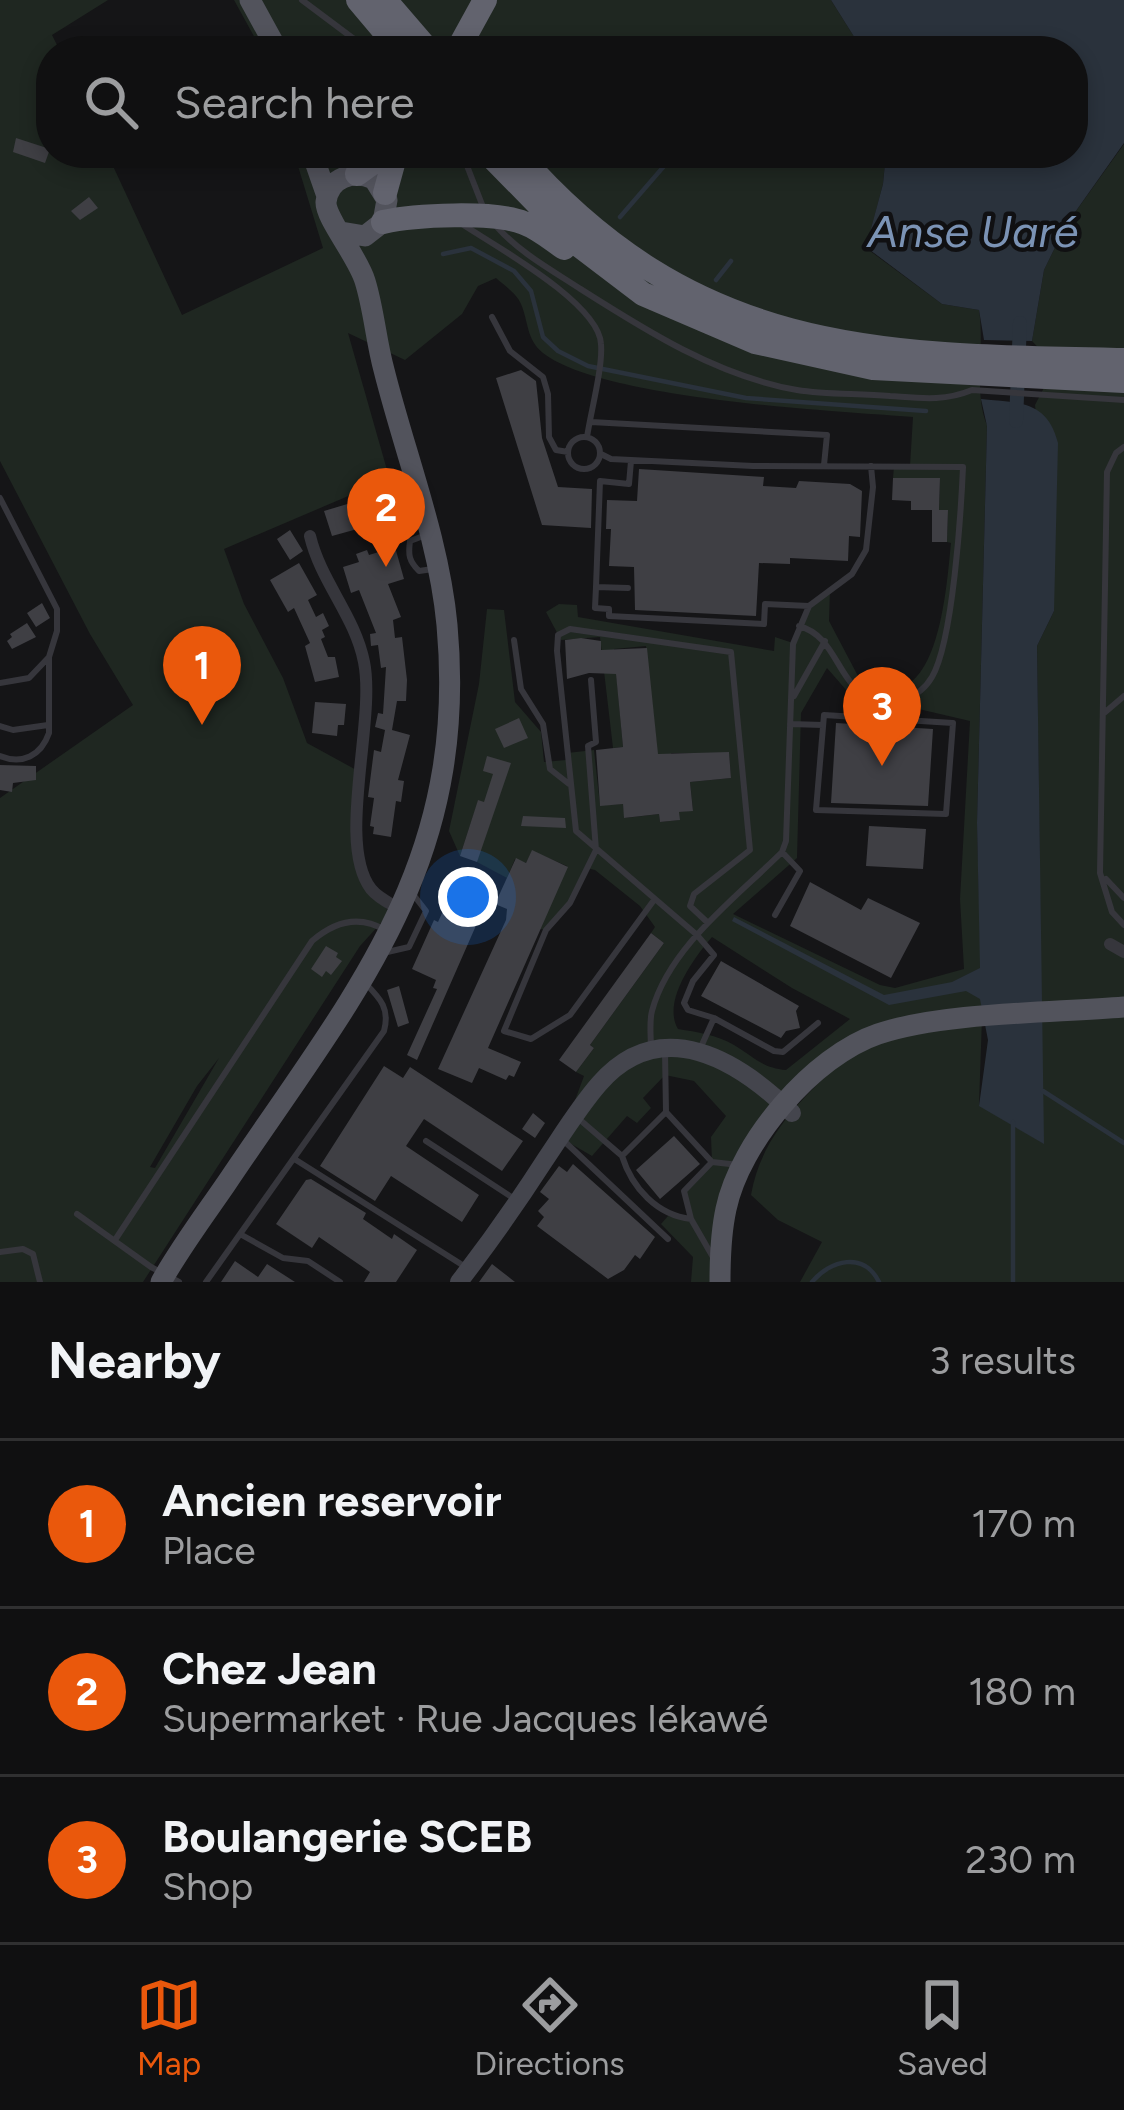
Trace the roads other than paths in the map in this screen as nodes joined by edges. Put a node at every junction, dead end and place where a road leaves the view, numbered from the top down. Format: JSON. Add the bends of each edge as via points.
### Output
{"nodes":[{"id":1,"x":250,"y":0,"type":"edge"},
{"id":2,"x":302,"y":0,"type":"edge"},
{"id":3,"x":358,"y":0,"type":"edge"},
{"id":4,"x":385,"y":0,"type":"edge"},
{"id":5,"x":399,"y":0,"type":"edge"},
{"id":6,"x":482,"y":0,"type":"edge"},
{"id":7,"x":267,"y":36,"type":"edge"},
{"id":8,"x":350,"y":36,"type":"edge"},
{"id":9,"x":402,"y":36,"type":"edge"},
{"id":10,"x":409,"y":36,"type":"edge"},
{"id":11,"x":413,"y":36,"type":"edge"},
{"id":12,"x":466,"y":36,"type":"edge"},
{"id":13,"x":320,"y":168,"type":"edge"},
{"id":14,"x":341,"y":168,"type":"edge"},
{"id":15,"x":363,"y":168,"type":"edge"},
{"id":16,"x":392,"y":168,"type":"edge"},
{"id":17,"x":468,"y":168,"type":"edge"},
{"id":18,"x":503,"y":168,"type":"edge"},
{"id":19,"x":530,"y":168,"type":"edge"},
{"id":20,"x":352,"y":175,"type":"junction"},
{"id":21,"x":385,"y":193,"type":"junction"},
{"id":22,"x":327,"y":196,"type":"junction"},
{"id":23,"x":487,"y":216,"type":"junction"},
{"id":24,"x":454,"y":218,"type":"junction"},
{"id":25,"x":378,"y":227,"type":"junction"},
{"id":26,"x":340,"y":232,"type":"junction"},
{"id":27,"x":367,"y":284,"type":"junction"},
{"id":28,"x":643,"y":294,"type":"junction"},
{"id":29,"x":492,"y":317,"type":"dead end"},
{"id":30,"x":1124,"y":360,"type":"edge"},
{"id":31,"x":974,"y":374,"type":"junction"},
{"id":32,"x":1049,"y":378,"type":"junction"},
{"id":33,"x":1124,"y":385,"type":"edge"},
{"id":34,"x":1124,"y":400,"type":"edge"},
{"id":35,"x":590,"y":422,"type":"junction"},
{"id":36,"x":587,"y":437,"type":"junction"},
{"id":37,"x":1124,"y":447,"type":"edge"},
{"id":38,"x":568,"y":452,"type":"junction"},
{"id":39,"x":601,"y":454,"type":"junction"},
{"id":40,"x":631,"y":461,"type":"junction"},
{"id":41,"x":824,"y":465,"type":"junction"},
{"id":42,"x":871,"y":466,"type":"junction"},
{"id":43,"x":584,"y":470,"type":"junction"},
{"id":44,"x":600,"y":481,"type":"junction"},
{"id":45,"x":0,"y":498,"type":"edge"},
{"id":46,"x":310,"y":536,"type":"dead end"},
{"id":47,"x":596,"y":587,"type":"junction"},
{"id":48,"x":628,"y":588,"type":"dead end"},
{"id":49,"x":809,"y":606,"type":"junction"},
{"id":50,"x":799,"y":626,"type":"junction"},
{"id":51,"x":514,"y":640,"type":"dead end"},
{"id":52,"x":825,"y":641,"type":"junction"},
{"id":53,"x":49,"y":657,"type":"junction"},
{"id":54,"x":591,"y":680,"type":"dead end"},
{"id":55,"x":0,"y":683,"type":"edge"},
{"id":56,"x":1124,"y":696,"type":"edge"},
{"id":57,"x":792,"y":699,"type":"junction"},
{"id":58,"x":1103,"y":714,"type":"junction"},
{"id":59,"x":48,"y":724,"type":"junction"},
{"id":60,"x":790,"y":724,"type":"junction"},
{"id":61,"x":823,"y":725,"type":"junction"},
{"id":62,"x":0,"y":726,"type":"edge"},
{"id":63,"x":0,"y":756,"type":"edge"},
{"id":64,"x":569,"y":784,"type":"junction"},
{"id":65,"x":596,"y":850,"type":"junction"},
{"id":66,"x":782,"y":853,"type":"junction"},
{"id":67,"x":1100,"y":873,"type":"junction"},
{"id":68,"x":1124,"y":898,"type":"edge"},
{"id":69,"x":406,"y":900,"type":"junction"},
{"id":70,"x":654,"y":900,"type":"junction"},
{"id":71,"x":775,"y":915,"type":"dead end"},
{"id":72,"x":707,"y":922,"type":"junction"},
{"id":73,"x":1124,"y":925,"type":"edge"},
{"id":74,"x":391,"y":933,"type":"junction"},
{"id":75,"x":697,"y":935,"type":"junction"},
{"id":76,"x":1110,"y":944,"type":"dead end"},
{"id":77,"x":1124,"y":952,"type":"edge"},
{"id":78,"x":380,"y":954,"type":"junction"},
{"id":79,"x":362,"y":981,"type":"junction"},
{"id":80,"x":1124,"y":1007,"type":"edge"},
{"id":81,"x":714,"y":1018,"type":"junction"},
{"id":82,"x":818,"y":1023,"type":"dead end"},
{"id":83,"x":658,"y":1050,"type":"junction"},
{"id":84,"x":699,"y":1051,"type":"junction"},
{"id":85,"x":787,"y":1109,"type":"junction"},
{"id":86,"x":666,"y":1112,"type":"junction"},
{"id":87,"x":576,"y":1117,"type":"junction"},
{"id":88,"x":561,"y":1138,"type":"junction"},
{"id":89,"x":426,"y":1141,"type":"dead end"},
{"id":90,"x":622,"y":1156,"type":"junction"},
{"id":91,"x":296,"y":1160,"type":"junction"},
{"id":92,"x":712,"y":1162,"type":"junction"},
{"id":93,"x":742,"y":1166,"type":"junction"},
{"id":94,"x":518,"y":1201,"type":"junction"},
{"id":95,"x":77,"y":1214,"type":"dead end"},
{"id":96,"x":691,"y":1219,"type":"junction"},
{"id":97,"x":240,"y":1234,"type":"junction"},
{"id":98,"x":668,"y":1239,"type":"dead end"},
{"id":99,"x":115,"y":1240,"type":"junction"},
{"id":100,"x":0,"y":1252,"type":"edge"},
{"id":101,"x":464,"y":1276,"type":"edge"},
{"id":102,"x":724,"y":1278,"type":"edge"},
{"id":103,"x":170,"y":1280,"type":"edge"},
{"id":104,"x":40,"y":1282,"type":"edge"},
{"id":105,"x":206,"y":1282,"type":"edge"},
{"id":106,"x":340,"y":1282,"type":"edge"}],
"edges":[{"from":1,"to":7,"type":"main road"},
{"from":2,"to":8,"type":"lane"},
{"from":3,"to":9,"type":"highway"},
{"from":4,"to":10,"type":"highway"},
{"from":5,"to":11,"type":"highway"},
{"from":6,"to":12,"type":"highway"},
{"from":13,"to":22,"type":"main road"},
{"from":14,"to":20,"type":"main road"},
{"from":15,"to":20,"type":"highway"},
{"from":16,"to":21,"type":"highway"},
{"from":17,"to":23,"type":"lane"},
{"from":18,"to":28,"type":"highway","via":[[576,243]]},
{"from":19,"to":31,"type":"highway","via":[[619,252],[706,301],[803,335]]},
{"from":20,"to":21,"type":"main road","via":[[374,179]]},
{"from":20,"to":22,"type":"main road"},
{"from":21,"to":25,"type":"main road"},
{"from":22,"to":26,"type":"main road","via":[[328,217]]},
{"from":23,"to":24,"type":"highway"},
{"from":23,"to":28,"type":"highway","via":[[521,221]]},
{"from":23,"to":31,"type":"lane","via":[[509,241],[653,335],[766,382],[916,400],[954,398]]},
{"from":24,"to":25,"type":"highway","via":[[406,217]]},
{"from":24,"to":35,"type":"lane","via":[[598,328]]},
{"from":25,"to":26,"type":"main road","via":[[357,237]]},
{"from":25,"to":27,"type":"main road"},
{"from":26,"to":27,"type":"main road"},
{"from":27,"to":69,"type":"main road","via":[[447,621],[450,738]]},
{"from":28,"to":31,"type":"highway","via":[[755,342],[813,357]]},
{"from":29,"to":38,"type":"lane","via":[[510,351],[543,377],[549,437]]},
{"from":30,"to":32,"type":"highway"},
{"from":31,"to":32,"type":"highway"},
{"from":31,"to":32,"type":"lane"},
{"from":32,"to":33,"type":"highway"},
{"from":32,"to":34,"type":"lane"},
{"from":35,"to":36,"type":"lane"},
{"from":35,"to":41,"type":"lane","via":[[827,435]]},
{"from":36,"to":38,"type":"lane"},
{"from":36,"to":39,"type":"lane"},
{"from":37,"to":58,"type":"lane","via":[[1107,472]]},
{"from":38,"to":43,"type":"lane"},
{"from":39,"to":40,"type":"lane"},
{"from":39,"to":43,"type":"lane"},
{"from":40,"to":41,"type":"lane"},
{"from":40,"to":44,"type":"lane","via":[[629,484]]},
{"from":41,"to":42,"type":"lane"},
{"from":42,"to":49,"type":"lane","via":[[866,550],[852,574]]},
{"from":42,"to":52,"type":"lane","via":[[963,467],[939,661],[912,698],[894,701],[851,684]]},
{"from":43,"to":44,"type":"lane"},
{"from":44,"to":47,"type":"lane"},
{"from":45,"to":53,"type":"lane","via":[[57,609]]},
{"from":46,"to":69,"type":"street","via":[[364,659],[356,832],[367,881],[374,893]]},
{"from":47,"to":48,"type":"lane"},
{"from":47,"to":49,"type":"lane","via":[[595,608],[609,609],[609,616],[764,624],[765,604]]},
{"from":49,"to":50,"type":"lane"},
{"from":50,"to":52,"type":"lane"},
{"from":50,"to":57,"type":"lane"},
{"from":51,"to":64,"type":"lane","via":[[521,689],[543,724],[550,769]]},
{"from":52,"to":57,"type":"lane"},
{"from":53,"to":55,"type":"lane","via":[[29,678]]},
{"from":53,"to":59,"type":"lane"},
{"from":54,"to":65,"type":"lane"},
{"from":56,"to":58,"type":"lane"},
{"from":57,"to":60,"type":"lane"},
{"from":58,"to":67,"type":"lane"},
{"from":59,"to":62,"type":"lane"},
{"from":59,"to":63,"type":"lane","via":[[36,754]]},
{"from":60,"to":61,"type":"lane"},
{"from":60,"to":66,"type":"lane"},
{"from":61,"to":61,"type":"lane","via":[[824,715],[953,723],[946,814],[816,809]]},
{"from":64,"to":65,"type":"lane","via":[[576,831]]},
{"from":64,"to":72,"type":"lane","via":[[558,635],[570,629],[731,652],[750,850],[694,894],[690,906]]},
{"from":65,"to":70,"type":"lane"},
{"from":65,"to":70,"type":"lane","via":[[570,903],[546,929],[504,1031],[528,1039],[570,1015]]},
{"from":66,"to":71,"type":"lane","via":[[800,871]]},
{"from":66,"to":72,"type":"lane"},
{"from":67,"to":68,"type":"lane"},
{"from":67,"to":73,"type":"lane"},
{"from":69,"to":74,"type":"main road"},
{"from":69,"to":78,"type":"lane","via":[[426,911],[409,947]]},
{"from":70,"to":75,"type":"lane"},
{"from":72,"to":75,"type":"lane"},
{"from":74,"to":78,"type":"main road"},
{"from":74,"to":99,"type":"lane","via":[[350,920],[312,941]]},
{"from":75,"to":81,"type":"lane","via":[[714,955],[684,1003]]},
{"from":75,"to":83,"type":"lane","via":[[651,1013]]},
{"from":76,"to":77,"type":"street"},
{"from":78,"to":79,"type":"main road"},
{"from":79,"to":91,"type":"lane","via":[[383,1001],[384,1031]]},
{"from":79,"to":103,"type":"main road"},
{"from":80,"to":85,"type":"main road","via":[[902,1028],[863,1040],[813,1075]]},
{"from":81,"to":82,"type":"lane","via":[[783,1052]]},
{"from":81,"to":84,"type":"lane"},
{"from":83,"to":84,"type":"street"},
{"from":83,"to":86,"type":"lane"},
{"from":83,"to":87,"type":"street","via":[[620,1065]]},
{"from":84,"to":85,"type":"street","via":[[747,1074]]},
{"from":85,"to":93,"type":"main road","via":[[765,1126]]},
{"from":85,"to":102,"type":"main road","via":[[741,1205]]},
{"from":86,"to":90,"type":"lane"},
{"from":86,"to":92,"type":"lane"},
{"from":87,"to":88,"type":"street"},
{"from":87,"to":90,"type":"lane"},
{"from":88,"to":94,"type":"street"},
{"from":88,"to":98,"type":"lane"},
{"from":89,"to":94,"type":"lane"},
{"from":90,"to":96,"type":"lane","via":[[629,1178],[668,1216]]},
{"from":91,"to":97,"type":"lane"},
{"from":91,"to":101,"type":"lane"},
{"from":92,"to":93,"type":"lane"},
{"from":92,"to":96,"type":"lane","via":[[684,1191]]},
{"from":93,"to":102,"type":"main road","via":[[726,1207]]},
{"from":94,"to":101,"type":"street"},
{"from":95,"to":99,"type":"lane"},
{"from":96,"to":102,"type":"lane"},
{"from":97,"to":105,"type":"lane"},
{"from":97,"to":106,"type":"lane"},
{"from":99,"to":103,"type":"lane"},
{"from":100,"to":104,"type":"lane","via":[[33,1254]]}]}
